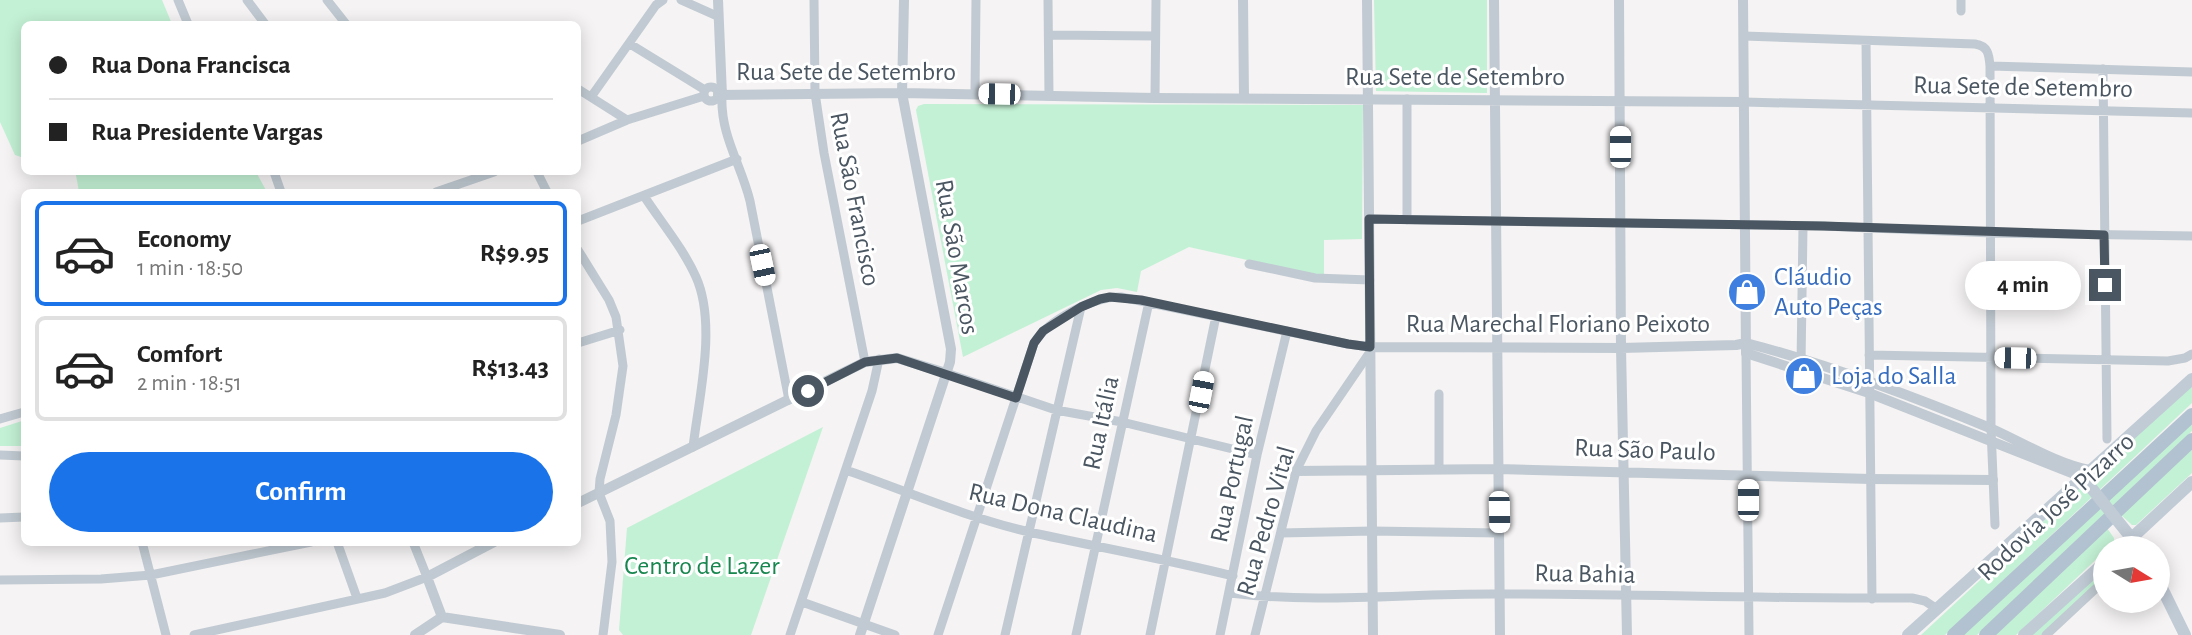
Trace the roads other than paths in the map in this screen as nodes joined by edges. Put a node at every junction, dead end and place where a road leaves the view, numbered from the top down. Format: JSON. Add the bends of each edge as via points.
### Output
{"nodes":[{"id":1,"x":178,"y":0,"type":"edge"},
{"id":2,"x":247,"y":0,"type":"edge"},
{"id":3,"x":327,"y":0,"type":"edge"},
{"id":4,"x":663,"y":0,"type":"edge"},
{"id":5,"x":681,"y":0,"type":"edge"},
{"id":6,"x":718,"y":0,"type":"edge"},
{"id":7,"x":814,"y":0,"type":"edge"},
{"id":8,"x":904,"y":0,"type":"edge"},
{"id":9,"x":976,"y":0,"type":"edge"},
{"id":10,"x":1048,"y":0,"type":"edge"},
{"id":11,"x":1156,"y":0,"type":"edge"},
{"id":12,"x":1244,"y":0,"type":"edge"},
{"id":13,"x":1367,"y":0,"type":"edge"},
{"id":14,"x":1494,"y":0,"type":"edge"},
{"id":15,"x":1619,"y":0,"type":"edge"},
{"id":16,"x":1744,"y":0,"type":"edge"},
{"id":17,"x":1961,"y":0,"type":"edge"},
{"id":18,"x":1961,"y":11,"type":"dead end"},
{"id":19,"x":717,"y":16,"type":"junction"},
{"id":20,"x":187,"y":21,"type":"edge"},
{"id":21,"x":263,"y":21,"type":"edge"},
{"id":22,"x":344,"y":21,"type":"edge"},
{"id":23,"x":1049,"y":35,"type":"junction"},
{"id":24,"x":1155,"y":36,"type":"junction"},
{"id":25,"x":1744,"y":36,"type":"junction"},
{"id":26,"x":1866,"y":41,"type":"junction"},
{"id":27,"x":630,"y":44,"type":"junction"},
{"id":28,"x":1990,"y":66,"type":"junction"},
{"id":29,"x":2103,"y":69,"type":"junction"},
{"id":30,"x":2192,"y":72,"type":"edge"},
{"id":31,"x":581,"y":91,"type":"edge"},
{"id":32,"x":705,"y":93,"type":"junction"},
{"id":33,"x":815,"y":93,"type":"junction"},
{"id":34,"x":902,"y":93,"type":"junction"},
{"id":35,"x":975,"y":94,"type":"junction"},
{"id":36,"x":720,"y":95,"type":"junction"},
{"id":37,"x":1049,"y":96,"type":"junction"},
{"id":38,"x":591,"y":97,"type":"junction"},
{"id":39,"x":1155,"y":98,"type":"junction"},
{"id":40,"x":1244,"y":98,"type":"junction"},
{"id":41,"x":1368,"y":99,"type":"junction"},
{"id":42,"x":1407,"y":99,"type":"junction"},
{"id":43,"x":1494,"y":99,"type":"junction"},
{"id":44,"x":1620,"y":101,"type":"junction"},
{"id":45,"x":1744,"y":102,"type":"junction"},
{"id":46,"x":1867,"y":106,"type":"junction"},
{"id":47,"x":1991,"y":109,"type":"junction"},
{"id":48,"x":2103,"y":111,"type":"junction"},
{"id":49,"x":2192,"y":113,"type":"edge"},
{"id":50,"x":627,"y":120,"type":"junction"},
{"id":51,"x":581,"y":140,"type":"edge"},
{"id":52,"x":737,"y":159,"type":"junction"},
{"id":53,"x":464,"y":175,"type":"edge"},
{"id":54,"x":485,"y":175,"type":"edge"},
{"id":55,"x":470,"y":180,"type":"junction"},
{"id":56,"x":444,"y":189,"type":"edge"},
{"id":57,"x":644,"y":196,"type":"junction"},
{"id":58,"x":581,"y":219,"type":"edge"},
{"id":59,"x":1369,"y":219,"type":"junction"},
{"id":60,"x":1408,"y":220,"type":"junction"},
{"id":61,"x":1496,"y":221,"type":"junction"},
{"id":62,"x":1620,"y":223,"type":"junction"},
{"id":63,"x":1745,"y":226,"type":"junction"},
{"id":64,"x":1803,"y":226,"type":"junction"},
{"id":65,"x":1867,"y":228,"type":"junction"},
{"id":66,"x":1992,"y":233,"type":"junction"},
{"id":67,"x":2104,"y":235,"type":"junction"},
{"id":68,"x":2192,"y":236,"type":"edge"},
{"id":69,"x":581,"y":255,"type":"edge"},
{"id":70,"x":1249,"y":264,"type":"dead end"},
{"id":71,"x":1370,"y":281,"type":"junction"},
{"id":72,"x":1149,"y":302,"type":"junction"},
{"id":73,"x":1081,"y":307,"type":"junction"},
{"id":74,"x":1216,"y":316,"type":"junction"},
{"id":75,"x":620,"y":330,"type":"junction"},
{"id":76,"x":1287,"y":331,"type":"junction"},
{"id":77,"x":581,"y":342,"type":"edge"},
{"id":78,"x":1496,"y":347,"type":"junction"},
{"id":79,"x":1621,"y":348,"type":"junction"},
{"id":80,"x":1746,"y":348,"type":"junction"},
{"id":81,"x":1370,"y":350,"type":"junction"},
{"id":82,"x":1868,"y":355,"type":"junction"},
{"id":83,"x":2191,"y":355,"type":"edge"},
{"id":84,"x":1992,"y":358,"type":"junction"},
{"id":85,"x":879,"y":359,"type":"junction"},
{"id":86,"x":2106,"y":359,"type":"junction"},
{"id":87,"x":865,"y":362,"type":"junction"},
{"id":88,"x":1801,"y":366,"type":"junction"},
{"id":89,"x":946,"y":373,"type":"junction"},
{"id":90,"x":2192,"y":379,"type":"edge"},
{"id":91,"x":1869,"y":388,"type":"junction"},
{"id":92,"x":1439,"y":394,"type":"dead end"},
{"id":93,"x":1016,"y":398,"type":"junction"},
{"id":94,"x":789,"y":400,"type":"junction"},
{"id":95,"x":1056,"y":410,"type":"junction"},
{"id":96,"x":21,"y":413,"type":"edge"},
{"id":97,"x":2192,"y":415,"type":"edge"},
{"id":98,"x":0,"y":419,"type":"edge"},
{"id":99,"x":1122,"y":422,"type":"junction"},
{"id":100,"x":1991,"y":434,"type":"junction"},
{"id":101,"x":1192,"y":439,"type":"junction"},
{"id":102,"x":2107,"y":439,"type":"dead end"},
{"id":103,"x":2192,"y":440,"type":"edge"},
{"id":104,"x":693,"y":447,"type":"junction"},
{"id":105,"x":0,"y":455,"type":"edge"},
{"id":106,"x":1257,"y":455,"type":"junction"},
{"id":107,"x":21,"y":456,"type":"edge"},
{"id":108,"x":1439,"y":468,"type":"junction"},
{"id":109,"x":1498,"y":469,"type":"junction"},
{"id":110,"x":846,"y":470,"type":"junction"},
{"id":111,"x":1371,"y":470,"type":"junction"},
{"id":112,"x":1296,"y":471,"type":"junction"},
{"id":113,"x":1624,"y":472,"type":"junction"},
{"id":114,"x":2080,"y":475,"type":"junction"},
{"id":115,"x":1748,"y":476,"type":"junction"},
{"id":116,"x":1871,"y":479,"type":"junction"},
{"id":117,"x":1993,"y":480,"type":"junction"},
{"id":118,"x":2192,"y":482,"type":"edge"},
{"id":119,"x":907,"y":492,"type":"junction"},
{"id":120,"x":599,"y":493,"type":"junction"},
{"id":121,"x":581,"y":502,"type":"edge"},
{"id":122,"x":976,"y":516,"type":"junction"},
{"id":123,"x":21,"y":517,"type":"edge"},
{"id":124,"x":0,"y":518,"type":"edge"},
{"id":125,"x":1995,"y":526,"type":"dead end"},
{"id":126,"x":1027,"y":531,"type":"junction"},
{"id":127,"x":1372,"y":531,"type":"junction"},
{"id":128,"x":1281,"y":533,"type":"junction"},
{"id":129,"x":1499,"y":533,"type":"junction"},
{"id":130,"x":2125,"y":536,"type":"edge"},
{"id":131,"x":2134,"y":536,"type":"edge"},
{"id":132,"x":1096,"y":545,"type":"junction"},
{"id":133,"x":143,"y":546,"type":"edge"},
{"id":134,"x":291,"y":546,"type":"edge"},
{"id":135,"x":338,"y":546,"type":"edge"},
{"id":136,"x":415,"y":546,"type":"edge"},
{"id":137,"x":486,"y":546,"type":"edge"},
{"id":138,"x":1165,"y":559,"type":"junction"},
{"id":139,"x":2093,"y":573,"type":"edge"},
{"id":140,"x":150,"y":575,"type":"junction"},
{"id":141,"x":1233,"y":576,"type":"junction"},
{"id":142,"x":427,"y":577,"type":"junction"},
{"id":143,"x":0,"y":580,"type":"edge"},
{"id":144,"x":2093,"y":591,"type":"edge"},
{"id":145,"x":1230,"y":593,"type":"junction"},
{"id":146,"x":1499,"y":594,"type":"junction"},
{"id":147,"x":1626,"y":596,"type":"junction"},
{"id":148,"x":1265,"y":597,"type":"junction"},
{"id":149,"x":1372,"y":597,"type":"junction"},
{"id":150,"x":357,"y":598,"type":"junction"},
{"id":151,"x":1748,"y":598,"type":"junction"},
{"id":152,"x":1872,"y":599,"type":"junction"},
{"id":153,"x":802,"y":601,"type":"junction"},
{"id":154,"x":1937,"y":609,"type":"junction"},
{"id":155,"x":2170,"y":612,"type":"edge"},
{"id":156,"x":2167,"y":613,"type":"edge"},
{"id":157,"x":442,"y":617,"type":"junction"},
{"id":158,"x":862,"y":630,"type":"edge"},
{"id":159,"x":166,"y":635,"type":"edge"},
{"id":160,"x":194,"y":635,"type":"edge"},
{"id":161,"x":415,"y":635,"type":"edge"},
{"id":162,"x":560,"y":635,"type":"edge"},
{"id":163,"x":603,"y":635,"type":"edge"},
{"id":164,"x":790,"y":635,"type":"edge"},
{"id":165,"x":895,"y":635,"type":"edge"},
{"id":166,"x":938,"y":635,"type":"edge"},
{"id":167,"x":1005,"y":635,"type":"edge"},
{"id":168,"x":1076,"y":635,"type":"edge"},
{"id":169,"x":1150,"y":635,"type":"edge"},
{"id":170,"x":1220,"y":635,"type":"edge"},
{"id":171,"x":1255,"y":635,"type":"edge"},
{"id":172,"x":1373,"y":635,"type":"edge"},
{"id":173,"x":1500,"y":635,"type":"edge"},
{"id":174,"x":1627,"y":635,"type":"edge"},
{"id":175,"x":1749,"y":635,"type":"edge"},
{"id":176,"x":1908,"y":635,"type":"edge"},
{"id":177,"x":1954,"y":635,"type":"edge"},
{"id":178,"x":1986,"y":635,"type":"edge"},
{"id":179,"x":2024,"y":635,"type":"edge"},
{"id":180,"x":2046,"y":635,"type":"edge"},
{"id":181,"x":2176,"y":635,"type":"edge"},
{"id":182,"x":2185,"y":635,"type":"edge"}],
"edges":[{"from":1,"to":20,"type":"street"},
{"from":2,"to":21,"type":"street"},
{"from":3,"to":22,"type":"street"},
{"from":4,"to":27,"type":"street"},
{"from":5,"to":19,"type":"street"},
{"from":6,"to":19,"type":"street"},
{"from":7,"to":33,"type":"street","name":"Rua São Francisco"},
{"from":8,"to":34,"type":"street","name":"Rua São Marcos"},
{"from":9,"to":35,"type":"street"},
{"from":10,"to":23,"type":"street"},
{"from":11,"to":24,"type":"street"},
{"from":12,"to":40,"type":"street"},
{"from":13,"to":41,"type":"street"},
{"from":14,"to":43,"type":"street"},
{"from":15,"to":44,"type":"street"},
{"from":16,"to":25,"type":"street"},
{"from":17,"to":18,"type":"street"},
{"from":19,"to":36,"type":"street"},
{"from":23,"to":24,"type":"street"},
{"from":23,"to":37,"type":"street"},
{"from":24,"to":39,"type":"street"},
{"from":25,"to":26,"type":"street"},
{"from":25,"to":45,"type":"street"},
{"from":26,"to":28,"type":"street","via":[[1975,44],[1986,48]]},
{"from":26,"to":46,"type":"street"},
{"from":27,"to":32,"type":"street"},
{"from":27,"to":38,"type":"street"},
{"from":28,"to":29,"type":"street"},
{"from":28,"to":47,"type":"street"},
{"from":29,"to":30,"type":"street"},
{"from":29,"to":48,"type":"street"},
{"from":31,"to":38,"type":"street"},
{"from":32,"to":36,"type":"street","via":[[713,87]]},
{"from":32,"to":50,"type":"street"},
{"from":33,"to":34,"type":"street","name":"Rua Sete de Setembro"},
{"from":33,"to":36,"type":"street","name":"Rua Sete de Setembro"},
{"from":33,"to":87,"type":"street","name":"Rua São Francisco"},
{"from":34,"to":35,"type":"street","name":"Rua Sete de Setembro"},
{"from":34,"to":89,"type":"street","name":"Rua São Marcos","via":[[951,349]]},
{"from":35,"to":37,"type":"street","name":"Rua Sete de Setembro"},
{"from":36,"to":52,"type":"street","via":[[727,141]]},
{"from":37,"to":39,"type":"street","name":"Rua Sete de Setembro"},
{"from":38,"to":50,"type":"street"},
{"from":39,"to":40,"type":"street","name":"Rua Sete de Setembro"},
{"from":40,"to":41,"type":"street","name":"Rua Sete de Setembro"},
{"from":41,"to":42,"type":"street","name":"Rua Sete de Setembro"},
{"from":41,"to":59,"type":"street"},
{"from":42,"to":43,"type":"street","name":"Rua Sete de Setembro"},
{"from":42,"to":60,"type":"street"},
{"from":43,"to":44,"type":"street","name":"Rua Sete de Setembro"},
{"from":43,"to":61,"type":"street"},
{"from":44,"to":45,"type":"street","name":"Rua Sete de Setembro"},
{"from":44,"to":62,"type":"street"},
{"from":45,"to":46,"type":"street","name":"Rua Sete de Setembro"},
{"from":45,"to":63,"type":"street"},
{"from":46,"to":47,"type":"street","name":"Rua Sete de Setembro"},
{"from":46,"to":65,"type":"street"},
{"from":47,"to":48,"type":"street","name":"Rua Sete de Setembro"},
{"from":47,"to":66,"type":"street"},
{"from":48,"to":49,"type":"street","name":"Rua Sete de Setembro"},
{"from":48,"to":67,"type":"street"},
{"from":50,"to":51,"type":"street"},
{"from":52,"to":57,"type":"street"},
{"from":52,"to":94,"type":"street","via":[[750,201]]},
{"from":53,"to":55,"type":"street"},
{"from":54,"to":55,"type":"street"},
{"from":55,"to":56,"type":"street"},
{"from":57,"to":58,"type":"street"},
{"from":57,"to":104,"type":"street","via":[[696,278],[705,314]]},
{"from":59,"to":60,"type":"street"},
{"from":59,"to":71,"type":"street"},
{"from":60,"to":61,"type":"street"},
{"from":61,"to":62,"type":"street"},
{"from":61,"to":78,"type":"street"},
{"from":62,"to":63,"type":"street"},
{"from":62,"to":79,"type":"street"},
{"from":63,"to":64,"type":"street"},
{"from":63,"to":80,"type":"street"},
{"from":64,"to":65,"type":"street"},
{"from":64,"to":88,"type":"street"},
{"from":65,"to":66,"type":"street"},
{"from":65,"to":82,"type":"street"},
{"from":66,"to":67,"type":"street"},
{"from":66,"to":84,"type":"street"},
{"from":67,"to":68,"type":"street"},
{"from":67,"to":86,"type":"street"},
{"from":69,"to":75,"type":"street","via":[[610,300]]},
{"from":70,"to":71,"type":"street","via":[[1315,278]]},
{"from":71,"to":81,"type":"street"},
{"from":72,"to":73,"type":"street","via":[[1110,297]]},
{"from":72,"to":74,"type":"street"},
{"from":72,"to":99,"type":"street","name":"Rua Itália"},
{"from":73,"to":93,"type":"street","via":[[1043,331],[1034,343]]},
{"from":73,"to":95,"type":"street"},
{"from":74,"to":76,"type":"street"},
{"from":74,"to":101,"type":"street"},
{"from":75,"to":77,"type":"street"},
{"from":75,"to":120,"type":"street","via":[[623,366]]},
{"from":76,"to":81,"type":"street"},
{"from":76,"to":106,"type":"street","name":"Rua Portugal"},
{"from":78,"to":79,"type":"street","name":"Rua Marechal Floriano Peixoto"},
{"from":78,"to":81,"type":"street","name":"Rua Marechal Floriano Peixoto"},
{"from":78,"to":109,"type":"street"},
{"from":79,"to":80,"type":"street","name":"Rua Marechal Floriano Peixoto"},
{"from":79,"to":113,"type":"street"},
{"from":80,"to":88,"type":"street"},
{"from":80,"to":115,"type":"street"},
{"from":81,"to":111,"type":"street"},
{"from":81,"to":112,"type":"street","name":"Rua Pedro Vital","via":[[1316,431]]},
{"from":82,"to":84,"type":"street"},
{"from":82,"to":91,"type":"street"},
{"from":83,"to":86,"type":"street","via":[[2168,361]]},
{"from":84,"to":86,"type":"street"},
{"from":84,"to":100,"type":"street"},
{"from":85,"to":87,"type":"street"},
{"from":85,"to":89,"type":"street","via":[[897,358]]},
{"from":85,"to":110,"type":"street"},
{"from":86,"to":102,"type":"street"},
{"from":87,"to":94,"type":"street"},
{"from":88,"to":91,"type":"street"},
{"from":89,"to":93,"type":"street"},
{"from":89,"to":119,"type":"street","name":"Rua São Marcos"},
{"from":90,"to":114,"type":"main road"},
{"from":91,"to":100,"type":"street"},
{"from":91,"to":116,"type":"street"},
{"from":92,"to":108,"type":"street"},
{"from":93,"to":95,"type":"street"},
{"from":93,"to":122,"type":"street"},
{"from":94,"to":104,"type":"street"},
{"from":95,"to":99,"type":"street"},
{"from":95,"to":126,"type":"street"},
{"from":96,"to":98,"type":"street"},
{"from":97,"to":177,"type":"main road","name":"Rodovia José Pizarro"},
{"from":99,"to":101,"type":"street"},
{"from":99,"to":132,"type":"street","name":"Rua Itália"},
{"from":100,"to":114,"type":"street"},
{"from":100,"to":117,"type":"street"},
{"from":101,"to":106,"type":"street"},
{"from":101,"to":138,"type":"street"},
{"from":103,"to":178,"type":"main road","name":"Rodovia José Pizarro"},
{"from":104,"to":120,"type":"street"},
{"from":105,"to":107,"type":"street"},
{"from":106,"to":141,"type":"street","name":"Rua Portugal"},
{"from":108,"to":109,"type":"street","name":"Rua São Paulo"},
{"from":108,"to":111,"type":"street","name":"Rua São Paulo"},
{"from":109,"to":113,"type":"street","name":"Rua São Paulo"},
{"from":109,"to":129,"type":"street"},
{"from":110,"to":119,"type":"street","name":"Rua Dona Claudina"},
{"from":110,"to":153,"type":"street"},
{"from":111,"to":112,"type":"street","name":"Rua São Paulo"},
{"from":111,"to":127,"type":"street"},
{"from":112,"to":128,"type":"street","name":"Rua Pedro Vital"},
{"from":113,"to":115,"type":"street","name":"Rua São Paulo"},
{"from":113,"to":147,"type":"street"},
{"from":114,"to":130,"type":"main road","bridge":true},
{"from":114,"to":154,"type":"main road"},
{"from":115,"to":116,"type":"street","name":"Rua São Paulo"},
{"from":115,"to":151,"type":"street"},
{"from":116,"to":117,"type":"street","name":"Rua São Paulo"},
{"from":116,"to":152,"type":"street"},
{"from":117,"to":125,"type":"street"},
{"from":118,"to":131,"type":"main road"},
{"from":119,"to":122,"type":"street","name":"Rua Dona Claudina"},
{"from":119,"to":158,"type":"street","name":"Rua São Marcos"},
{"from":120,"to":121,"type":"street"},
{"from":120,"to":163,"type":"street","via":[[610,520],[612,562]]},
{"from":122,"to":126,"type":"street","name":"Rua Dona Claudina"},
{"from":122,"to":166,"type":"street"},
{"from":123,"to":124,"type":"street"},
{"from":126,"to":132,"type":"street","name":"Rua Dona Claudina"},
{"from":126,"to":167,"type":"street"},
{"from":127,"to":128,"type":"street"},
{"from":127,"to":129,"type":"street"},
{"from":127,"to":149,"type":"street"},
{"from":128,"to":148,"type":"street","name":"Rua Pedro Vital"},
{"from":129,"to":146,"type":"street"},
{"from":132,"to":138,"type":"street","name":"Rua Dona Claudina"},
{"from":132,"to":168,"type":"street","name":"Rua Itália"},
{"from":133,"to":140,"type":"street"},
{"from":134,"to":140,"type":"street"},
{"from":135,"to":150,"type":"street"},
{"from":136,"to":142,"type":"street"},
{"from":137,"to":142,"type":"street"},
{"from":138,"to":141,"type":"street","name":"Rua Dona Claudina"},
{"from":138,"to":169,"type":"street"},
{"from":139,"to":179,"type":"main road"},
{"from":140,"to":143,"type":"street"},
{"from":140,"to":159,"type":"street"},
{"from":141,"to":145,"type":"street","name":"Rua Portugal"},
{"from":142,"to":150,"type":"street"},
{"from":142,"to":157,"type":"street"},
{"from":144,"to":180,"type":"street"},
{"from":145,"to":148,"type":"street","name":"Rua Bahia"},
{"from":145,"to":170,"type":"street","name":"Rua Portugal"},
{"from":146,"to":147,"type":"street","name":"Rua Bahia"},
{"from":146,"to":149,"type":"street","name":"Rua Bahia"},
{"from":146,"to":173,"type":"street"},
{"from":147,"to":151,"type":"street","name":"Rua Bahia"},
{"from":147,"to":174,"type":"street"},
{"from":148,"to":149,"type":"street","name":"Rua Bahia"},
{"from":148,"to":171,"type":"street","name":"Rua Pedro Vital"},
{"from":149,"to":172,"type":"street"},
{"from":150,"to":160,"type":"street"},
{"from":151,"to":152,"type":"street","name":"Rua Bahia"},
{"from":151,"to":175,"type":"street"},
{"from":152,"to":154,"type":"street","name":"Rua Bahia","via":[[1912,598]]},
{"from":153,"to":158,"type":"street"},
{"from":153,"to":164,"type":"street"},
{"from":154,"to":176,"type":"main road"},
{"from":155,"to":182,"type":"main road"},
{"from":156,"to":181,"type":"main road"},
{"from":157,"to":161,"type":"street"},
{"from":157,"to":162,"type":"street"},
{"from":158,"to":165,"type":"street"}]}
